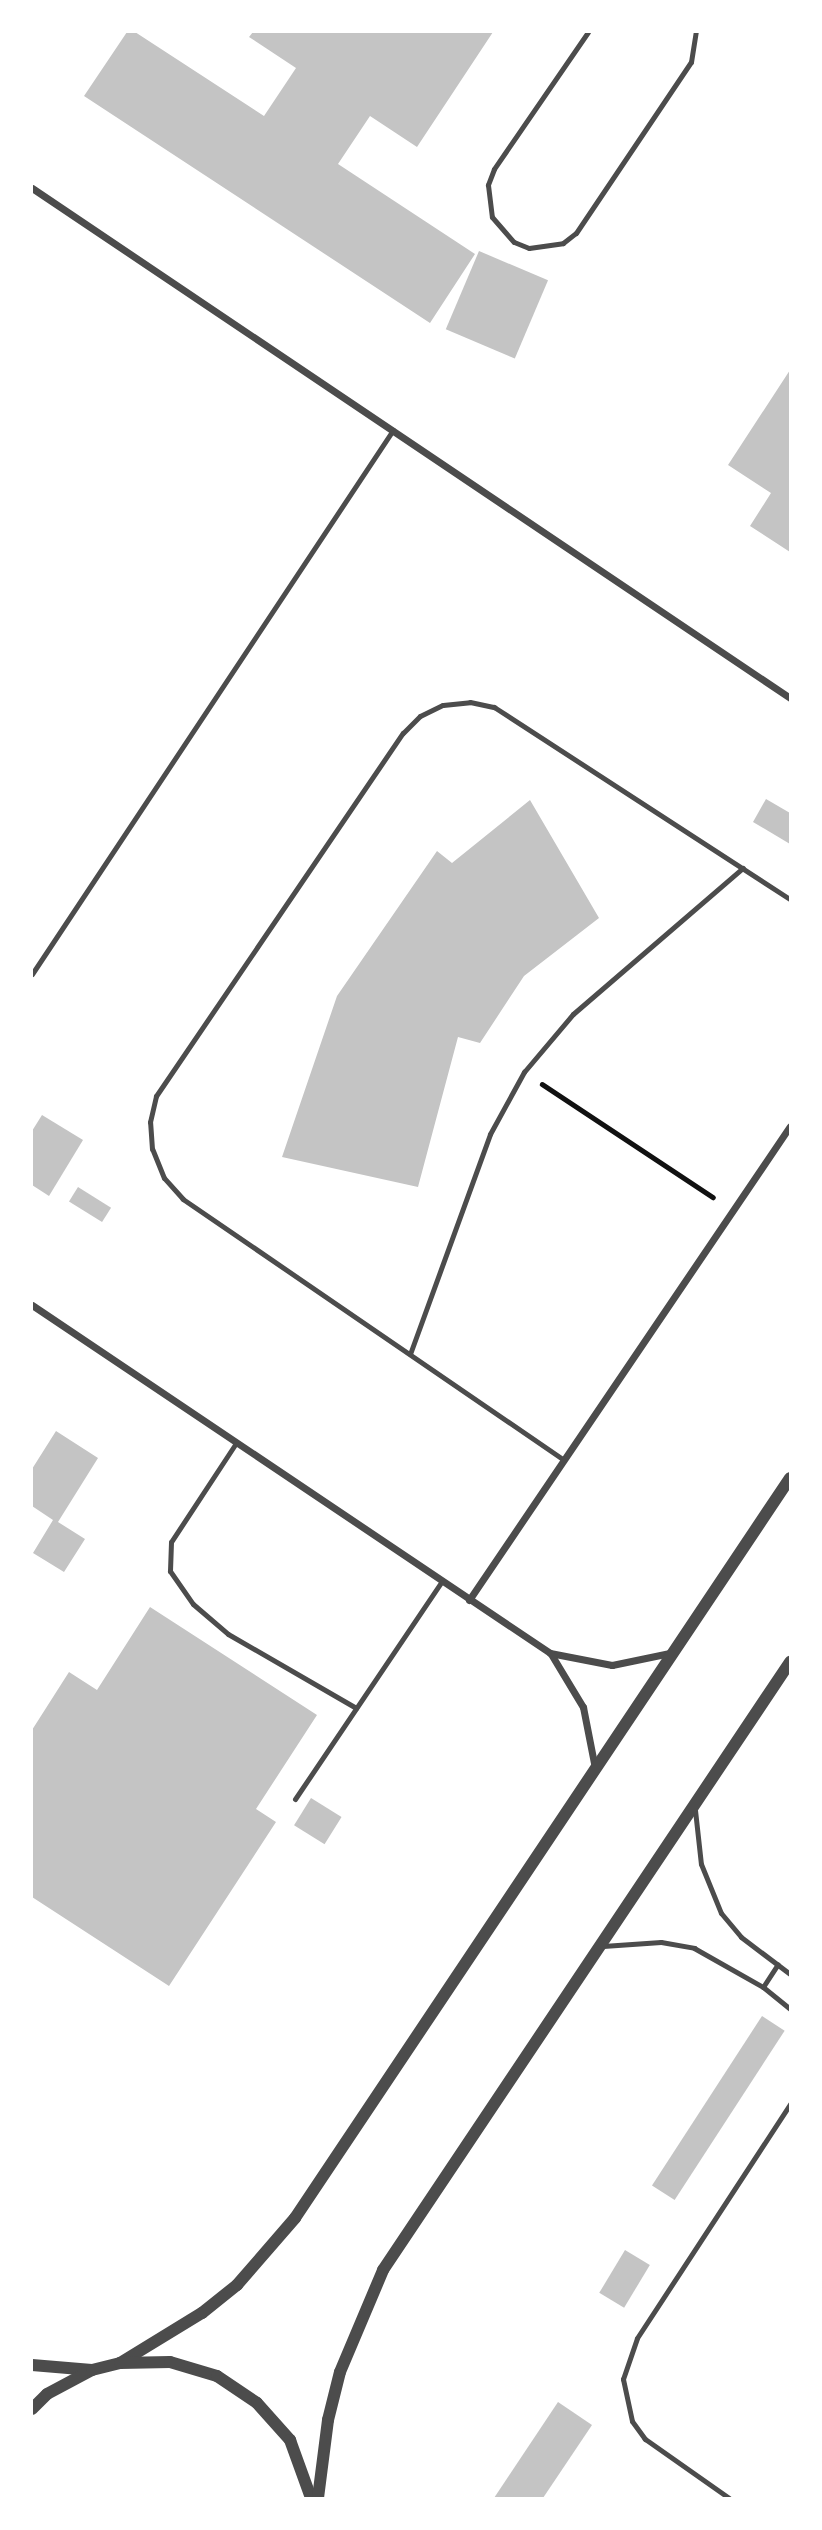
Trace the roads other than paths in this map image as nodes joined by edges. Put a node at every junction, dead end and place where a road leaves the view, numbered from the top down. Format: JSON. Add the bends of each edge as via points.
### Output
{"nodes":[{"id":1,"x":588,"y":32,"type":"edge"},
{"id":2,"x":696,"y":32,"type":"edge"},
{"id":3,"x":32,"y":188,"type":"edge"},
{"id":4,"x":393,"y":430,"type":"junction"},
{"id":5,"x":790,"y":698,"type":"edge"},
{"id":6,"x":743,"y":867,"type":"junction"},
{"id":7,"x":790,"y":899,"type":"edge"},
{"id":8,"x":32,"y":974,"type":"edge"},
{"id":9,"x":790,"y":1126,"type":"edge"},
{"id":10,"x":32,"y":1304,"type":"edge"},
{"id":11,"x":410,"y":1354,"type":"junction"},
{"id":12,"x":236,"y":1443,"type":"junction"},
{"id":13,"x":564,"y":1460,"type":"junction"},
{"id":14,"x":790,"y":1478,"type":"edge"},
{"id":15,"x":442,"y":1581,"type":"junction"},
{"id":16,"x":469,"y":1600,"type":"junction"},
{"id":17,"x":675,"y":1651,"type":"junction"},
{"id":18,"x":550,"y":1653,"type":"junction"},
{"id":19,"x":790,"y":1662,"type":"edge"},
{"id":20,"x":356,"y":1708,"type":"junction"},
{"id":21,"x":595,"y":1769,"type":"junction"},
{"id":22,"x":295,"y":1799,"type":"dead end"},
{"id":23,"x":695,"y":1805,"type":"junction"},
{"id":24,"x":600,"y":1946,"type":"junction"},
{"id":25,"x":778,"y":1964,"type":"junction"},
{"id":26,"x":790,"y":1974,"type":"edge"},
{"id":27,"x":763,"y":1987,"type":"junction"},
{"id":28,"x":790,"y":2009,"type":"edge"},
{"id":29,"x":790,"y":2104,"type":"edge"},
{"id":30,"x":120,"y":2363,"type":"junction"},
{"id":31,"x":32,"y":2365,"type":"edge"},
{"id":32,"x":92,"y":2370,"type":"junction"},
{"id":33,"x":32,"y":2409,"type":"edge"},
{"id":34,"x":311,"y":2498,"type":"edge"},
{"id":35,"x":318,"y":2498,"type":"edge"},
{"id":36,"x":729,"y":2498,"type":"edge"}],
"edges":[{"from":1,"to":2,"type":"lane","via":[[494,169],[488,185],[487,201],[496,224],[514,242],[530,247],[562,243],[576,233],[691,62]]},
{"from":3,"to":4,"type":"street"},
{"from":4,"to":5,"type":"street"},
{"from":4,"to":8,"type":"lane"},
{"from":6,"to":7,"type":"lane"},
{"from":6,"to":11,"type":"lane","via":[[573,1014],[524,1072],[489,1134]]},
{"from":6,"to":11,"type":"lane","via":[[494,707],[470,702],[443,705],[420,716],[403,733],[167,1078],[156,1096],[150,1122],[152,1149],[164,1178],[183,1199]]},
{"from":9,"to":13,"type":"street"},
{"from":10,"to":12,"type":"street"},
{"from":11,"to":13,"type":"lane"},
{"from":12,"to":15,"type":"street"},
{"from":12,"to":20,"type":"lane","via":[[171,1542],[170,1571],[193,1604],[228,1634]]},
{"from":13,"to":16,"type":"street"},
{"from":14,"to":17,"type":"street"},
{"from":15,"to":16,"type":"street"},
{"from":15,"to":20,"type":"lane"},
{"from":16,"to":18,"type":"street"},
{"from":17,"to":18,"type":"street","via":[[612,1665]]},
{"from":17,"to":21,"type":"street"},
{"from":18,"to":21,"type":"street","via":[[583,1707]]},
{"from":19,"to":23,"type":"street"},
{"from":20,"to":22,"type":"lane"},
{"from":21,"to":30,"type":"street","via":[[328,2170],[268,2252],[202,2313]]},
{"from":23,"to":24,"type":"street"},
{"from":23,"to":25,"type":"lane","via":[[701,1864],[721,1913],[741,1937]]},
{"from":24,"to":27,"type":"lane","via":[[661,1942],[694,1948]]},
{"from":24,"to":35,"type":"street","via":[[383,2270],[340,2372],[328,2420]]},
{"from":25,"to":26,"type":"lane"},
{"from":25,"to":27,"type":"lane"},
{"from":27,"to":28,"type":"lane"},
{"from":29,"to":36,"type":"lane","via":[[627,2358],[624,2379],[632,2421],[645,2440]]},
{"from":30,"to":32,"type":"street"},
{"from":30,"to":34,"type":"street","via":[[181,2365],[217,2376],[257,2403],[290,2440]]},
{"from":31,"to":32,"type":"street"},
{"from":32,"to":33,"type":"street","via":[[47,2394]]}]}
